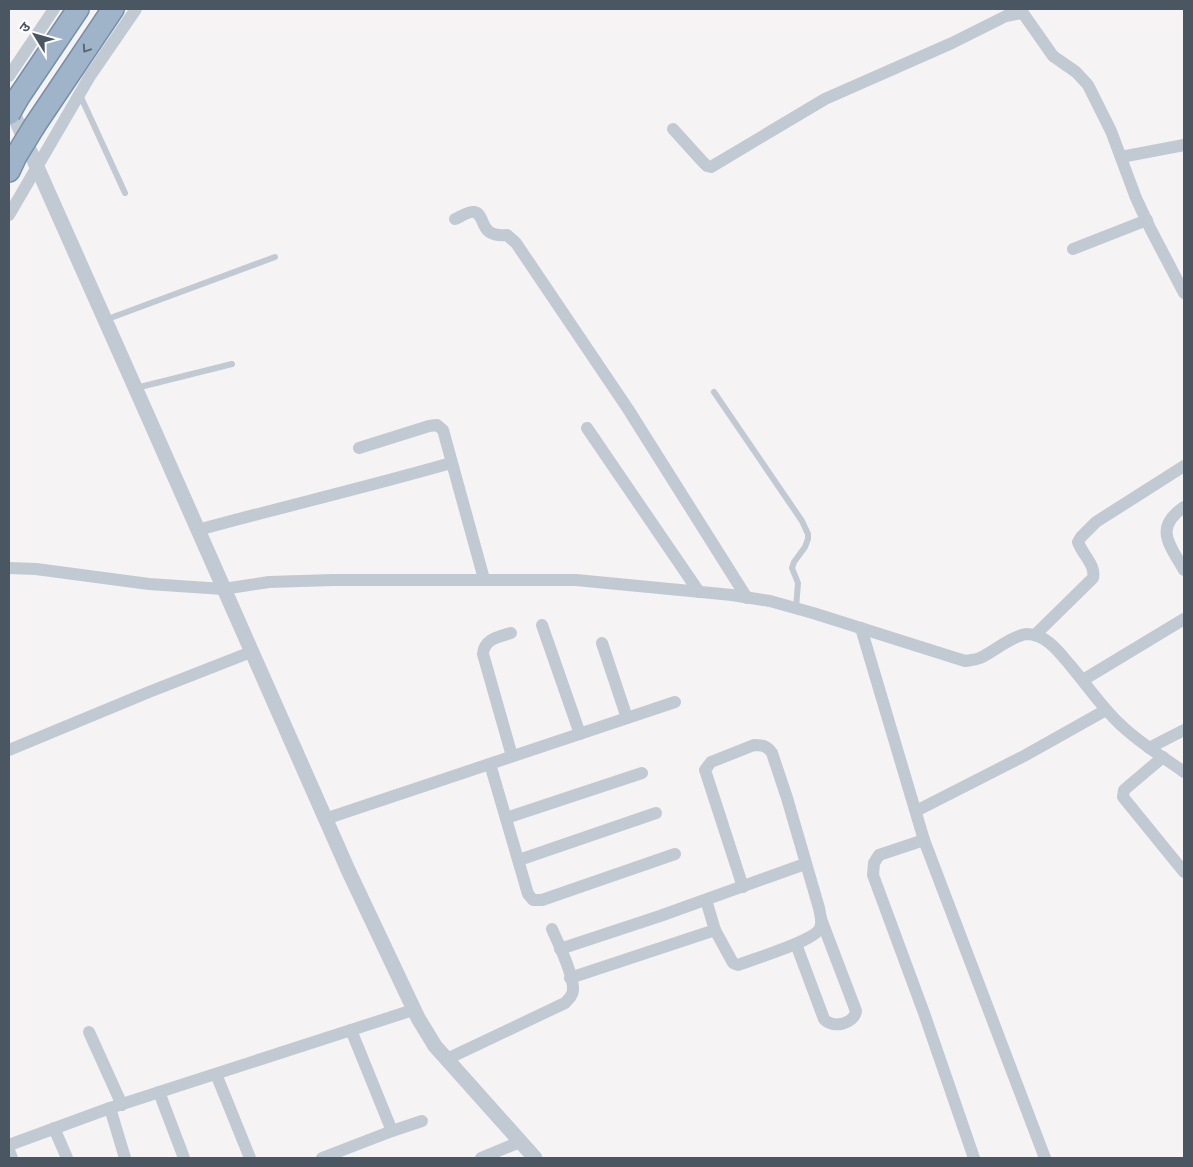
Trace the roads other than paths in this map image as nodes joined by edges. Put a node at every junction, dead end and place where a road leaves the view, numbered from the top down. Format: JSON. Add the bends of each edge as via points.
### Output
{"nodes":[{"id":1,"x":54,"y":9,"type":"edge"},
{"id":2,"x":78,"y":9,"type":"edge"},
{"id":3,"x":113,"y":9,"type":"edge"},
{"id":4,"x":136,"y":9,"type":"edge"},
{"id":5,"x":1021,"y":11,"type":"edge"},
{"id":6,"x":9,"y":76,"type":"edge"},
{"id":7,"x":80,"y":95,"type":"junction"},
{"id":8,"x":12,"y":106,"type":"edge"},
{"id":9,"x":673,"y":129,"type":"dead end"},
{"id":10,"x":1184,"y":145,"type":"edge"},
{"id":11,"x":1121,"y":157,"type":"junction"},
{"id":12,"x":12,"y":164,"type":"edge"},
{"id":13,"x":37,"y":167,"type":"junction"},
{"id":14,"x":125,"y":193,"type":"dead end"},
{"id":15,"x":9,"y":215,"type":"edge"},
{"id":16,"x":455,"y":219,"type":"dead end"},
{"id":17,"x":1146,"y":220,"type":"junction"},
{"id":18,"x":1073,"y":249,"type":"dead end"},
{"id":19,"x":275,"y":257,"type":"dead end"},
{"id":20,"x":1184,"y":293,"type":"edge"},
{"id":21,"x":105,"y":320,"type":"junction"},
{"id":22,"x":232,"y":364,"type":"dead end"},
{"id":23,"x":136,"y":388,"type":"junction"},
{"id":24,"x":714,"y":392,"type":"dead end"},
{"id":25,"x":587,"y":428,"type":"dead end"},
{"id":26,"x":359,"y":448,"type":"dead end"},
{"id":27,"x":450,"y":462,"type":"junction"},
{"id":28,"x":1184,"y":466,"type":"edge"},
{"id":29,"x":1184,"y":506,"type":"edge"},
{"id":30,"x":198,"y":530,"type":"junction"},
{"id":31,"x":9,"y":568,"type":"edge"},
{"id":32,"x":1184,"y":570,"type":"edge"},
{"id":33,"x":484,"y":579,"type":"junction"},
{"id":34,"x":223,"y":589,"type":"junction"},
{"id":35,"x":699,"y":592,"type":"junction"},
{"id":36,"x":747,"y":598,"type":"junction"},
{"id":37,"x":796,"y":608,"type":"junction"},
{"id":38,"x":1184,"y":620,"type":"edge"},
{"id":39,"x":542,"y":625,"type":"dead end"},
{"id":40,"x":861,"y":628,"type":"junction"},
{"id":41,"x":511,"y":632,"type":"dead end"},
{"id":42,"x":1036,"y":636,"type":"junction"},
{"id":43,"x":602,"y":643,"type":"dead end"},
{"id":44,"x":251,"y":652,"type":"junction"},
{"id":45,"x":1083,"y":680,"type":"junction"},
{"id":46,"x":676,"y":702,"type":"dead end"},
{"id":47,"x":1106,"y":710,"type":"junction"},
{"id":48,"x":627,"y":718,"type":"junction"},
{"id":49,"x":1184,"y":730,"type":"edge"},
{"id":50,"x":580,"y":734,"type":"junction"},
{"id":51,"x":1149,"y":748,"type":"junction"},
{"id":52,"x":9,"y":750,"type":"edge"},
{"id":53,"x":512,"y":756,"type":"junction"},
{"id":54,"x":1163,"y":757,"type":"junction"},
{"id":55,"x":490,"y":764,"type":"junction"},
{"id":56,"x":1184,"y":772,"type":"edge"},
{"id":57,"x":642,"y":773,"type":"dead end"},
{"id":58,"x":916,"y":811,"type":"junction"},
{"id":59,"x":656,"y":813,"type":"dead end"},
{"id":60,"x":506,"y":818,"type":"junction"},
{"id":61,"x":325,"y":819,"type":"junction"},
{"id":62,"x":924,"y":840,"type":"junction"},
{"id":63,"x":676,"y":854,"type":"dead end"},
{"id":64,"x":519,"y":860,"type":"junction"},
{"id":65,"x":805,"y":864,"type":"junction"},
{"id":66,"x":1184,"y":872,"type":"edge"},
{"id":67,"x":743,"y":887,"type":"junction"},
{"id":68,"x":706,"y":900,"type":"junction"},
{"id":69,"x":821,"y":919,"type":"junction"},
{"id":70,"x":552,"y":929,"type":"dead end"},
{"id":71,"x":715,"y":930,"type":"junction"},
{"id":72,"x":796,"y":944,"type":"junction"},
{"id":73,"x":560,"y":949,"type":"junction"},
{"id":74,"x":570,"y":978,"type":"junction"},
{"id":75,"x":414,"y":1010,"type":"junction"},
{"id":76,"x":351,"y":1030,"type":"junction"},
{"id":77,"x":89,"y":1032,"type":"dead end"},
{"id":78,"x":447,"y":1059,"type":"junction"},
{"id":79,"x":216,"y":1074,"type":"junction"},
{"id":80,"x":159,"y":1092,"type":"junction"},
{"id":81,"x":116,"y":1106,"type":"junction"},
{"id":82,"x":422,"y":1121,"type":"dead end"},
{"id":83,"x":54,"y":1128,"type":"junction"},
{"id":84,"x":392,"y":1131,"type":"junction"},
{"id":85,"x":520,"y":1142,"type":"junction"},
{"id":86,"x":9,"y":1145,"type":"edge"},
{"id":87,"x":9,"y":1150,"type":"edge"},
{"id":88,"x":12,"y":1158,"type":"edge"},
{"id":89,"x":67,"y":1158,"type":"edge"},
{"id":90,"x":125,"y":1158,"type":"edge"},
{"id":91,"x":184,"y":1158,"type":"edge"},
{"id":92,"x":250,"y":1158,"type":"edge"},
{"id":93,"x":322,"y":1158,"type":"edge"},
{"id":94,"x":481,"y":1158,"type":"edge"},
{"id":95,"x":535,"y":1158,"type":"edge"},
{"id":96,"x":974,"y":1158,"type":"edge"},
{"id":97,"x":1045,"y":1158,"type":"edge"}],
"edges":[{"from":1,"to":6,"type":"street"},
{"from":2,"to":8,"type":"highway"},
{"from":3,"to":12,"type":"highway","one_way":true,"bridge":true},
{"from":4,"to":7,"type":"street"},
{"from":5,"to":9,"type":"street","via":[[825,99],[711,167]]},
{"from":5,"to":11,"type":"street","via":[[1052,56],[1076,72],[1088,85]]},
{"from":7,"to":13,"type":"street"},
{"from":7,"to":14,"type":"lane"},
{"from":8,"to":13,"type":"street"},
{"from":10,"to":11,"type":"street"},
{"from":11,"to":17,"type":"street"},
{"from":13,"to":15,"type":"street"},
{"from":13,"to":21,"type":"street"},
{"from":16,"to":36,"type":"street","via":[[475,212],[490,234],[507,235],[516,243],[628,409]]},
{"from":17,"to":18,"type":"street"},
{"from":17,"to":20,"type":"street"},
{"from":19,"to":21,"type":"lane"},
{"from":21,"to":23,"type":"street"},
{"from":22,"to":23,"type":"lane"},
{"from":23,"to":30,"type":"street"},
{"from":24,"to":37,"type":"lane","via":[[808,534],[805,547],[792,568],[798,583]]},
{"from":25,"to":35,"type":"street"},
{"from":26,"to":27,"type":"street","via":[[437,424],[443,430]]},
{"from":27,"to":30,"type":"street"},
{"from":27,"to":33,"type":"street"},
{"from":28,"to":42,"type":"street","via":[[1096,522],[1081,537],[1078,542],[1095,572],[1093,578]]},
{"from":29,"to":32,"type":"street","via":[[1174,515],[1166,534],[1167,542]]},
{"from":30,"to":34,"type":"street"},
{"from":31,"to":34,"type":"street"},
{"from":33,"to":34,"type":"street","via":[[270,582]]},
{"from":33,"to":35,"type":"street","via":[[576,580]]},
{"from":34,"to":44,"type":"street"},
{"from":35,"to":36,"type":"street"},
{"from":36,"to":37,"type":"street"},
{"from":37,"to":40,"type":"street"},
{"from":38,"to":45,"type":"street"},
{"from":39,"to":50,"type":"street"},
{"from":40,"to":42,"type":"street","via":[[964,661],[977,660],[1017,637],[1026,634]]},
{"from":40,"to":58,"type":"street"},
{"from":41,"to":53,"type":"street","via":[[486,643],[483,654]]},
{"from":42,"to":45,"type":"street","via":[[1055,647]]},
{"from":43,"to":48,"type":"street"},
{"from":44,"to":52,"type":"street"},
{"from":44,"to":61,"type":"street"},
{"from":45,"to":47,"type":"street"},
{"from":46,"to":48,"type":"street"},
{"from":47,"to":51,"type":"street"},
{"from":47,"to":58,"type":"street"},
{"from":48,"to":50,"type":"street"},
{"from":49,"to":51,"type":"street"},
{"from":50,"to":53,"type":"street"},
{"from":51,"to":54,"type":"street"},
{"from":53,"to":55,"type":"street"},
{"from":54,"to":56,"type":"street"},
{"from":54,"to":66,"type":"street","via":[[1124,790],[1123,797]]},
{"from":55,"to":60,"type":"street"},
{"from":55,"to":61,"type":"street"},
{"from":57,"to":60,"type":"street"},
{"from":58,"to":62,"type":"street"},
{"from":59,"to":64,"type":"street"},
{"from":60,"to":64,"type":"street"},
{"from":61,"to":75,"type":"street"},
{"from":62,"to":96,"type":"street","via":[[879,855],[873,875]]},
{"from":62,"to":97,"type":"street"},
{"from":63,"to":64,"type":"street","via":[[542,900],[533,900],[528,894]]},
{"from":65,"to":67,"type":"street"},
{"from":65,"to":67,"type":"street","via":[[772,753],[767,747],[754,745],[711,762],[705,770]]},
{"from":65,"to":69,"type":"street"},
{"from":67,"to":68,"type":"street"},
{"from":68,"to":71,"type":"street"},
{"from":68,"to":73,"type":"street"},
{"from":69,"to":72,"type":"street","via":[[817,933]]},
{"from":69,"to":72,"type":"street","via":[[856,1010],[850,1021],[834,1025],[824,1019]]},
{"from":70,"to":73,"type":"street"},
{"from":71,"to":72,"type":"street","via":[[728,957],[738,965]]},
{"from":71,"to":74,"type":"street"},
{"from":73,"to":74,"type":"street"},
{"from":74,"to":78,"type":"street","via":[[573,989],[565,1004]]},
{"from":75,"to":76,"type":"street"},
{"from":75,"to":78,"type":"street","via":[[435,1046]]},
{"from":76,"to":79,"type":"street"},
{"from":76,"to":84,"type":"street"},
{"from":77,"to":81,"type":"street"},
{"from":78,"to":85,"type":"street"},
{"from":79,"to":80,"type":"street"},
{"from":79,"to":92,"type":"street"},
{"from":80,"to":81,"type":"street"},
{"from":80,"to":91,"type":"street"},
{"from":81,"to":83,"type":"street"},
{"from":81,"to":90,"type":"street"},
{"from":82,"to":84,"type":"street"},
{"from":83,"to":86,"type":"street"},
{"from":83,"to":89,"type":"street"},
{"from":84,"to":93,"type":"street"},
{"from":85,"to":94,"type":"street"},
{"from":85,"to":95,"type":"street"},
{"from":87,"to":88,"type":"street"}]}
